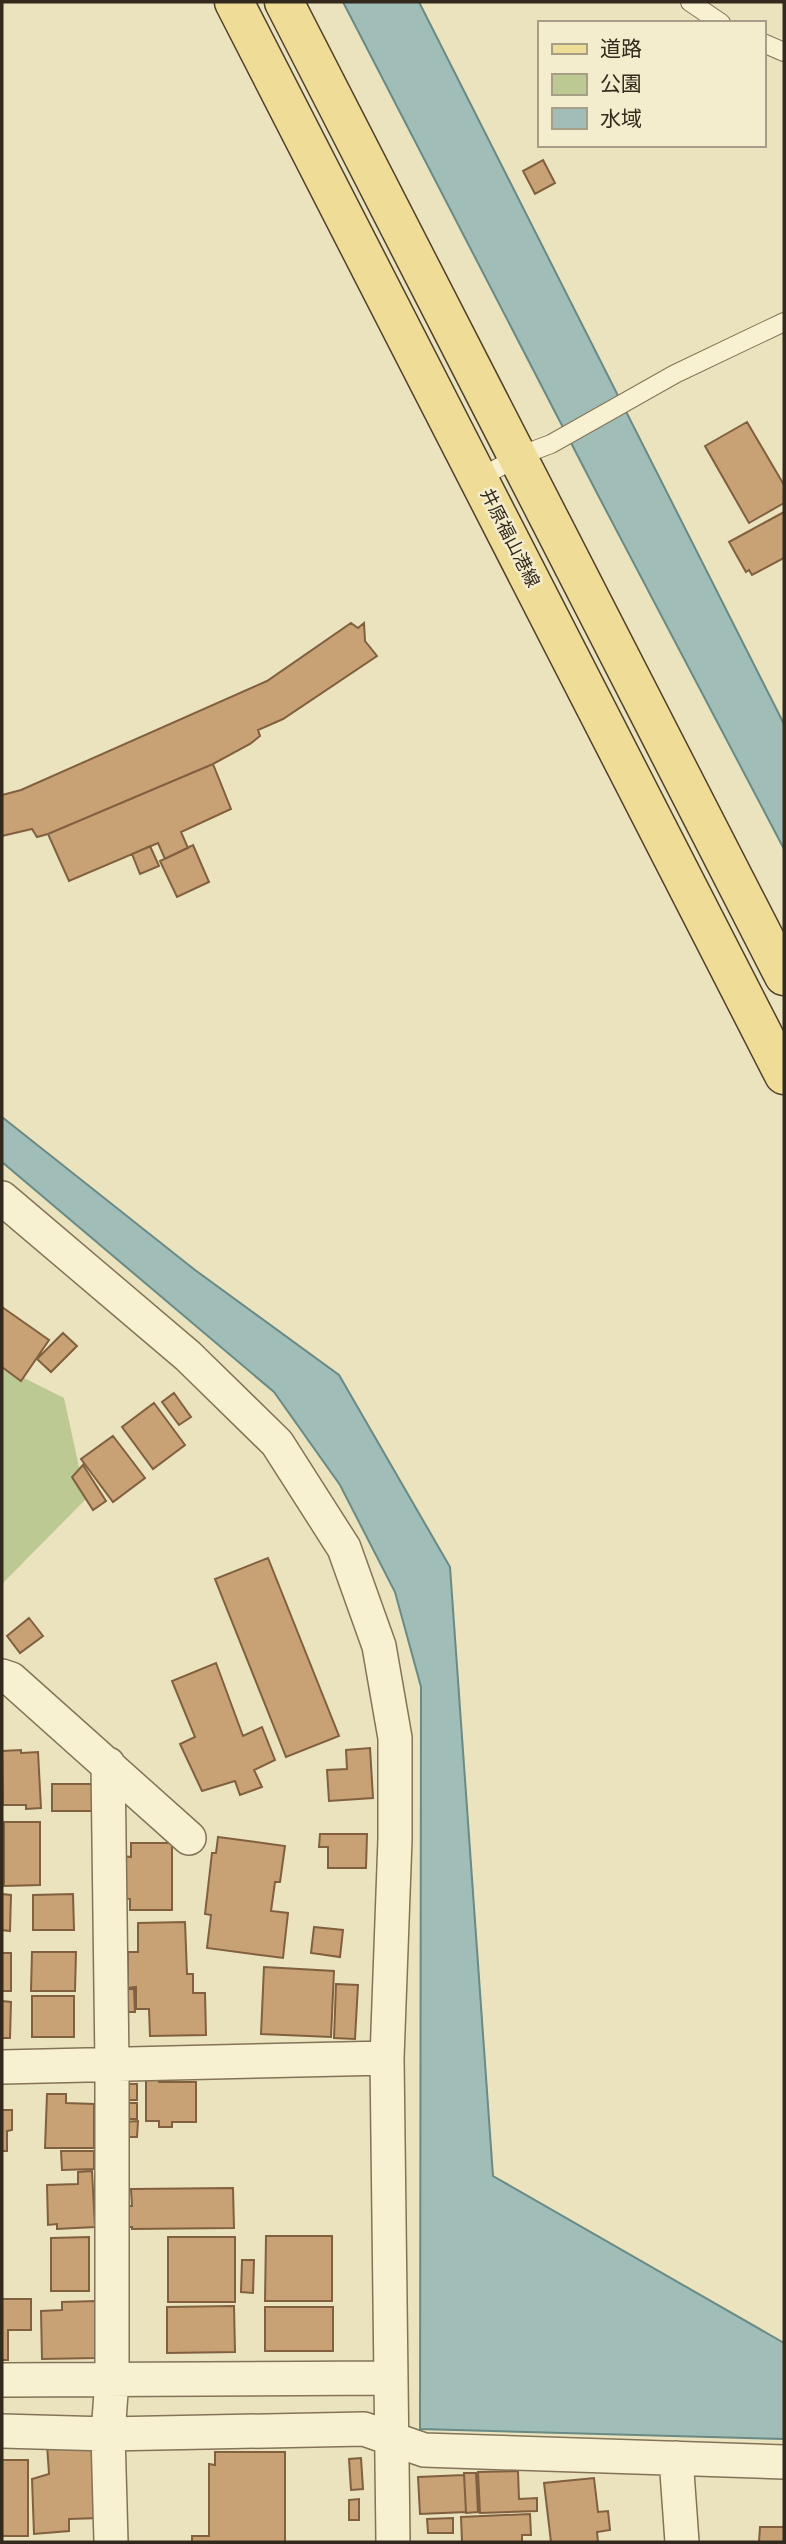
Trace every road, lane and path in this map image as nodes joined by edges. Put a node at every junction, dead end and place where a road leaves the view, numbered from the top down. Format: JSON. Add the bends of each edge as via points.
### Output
{"nodes":[{"id":1,"x":234,"y":2,"type":"edge"},
{"id":2,"x":284,"y":2,"type":"edge"},
{"id":3,"x":690,"y":2,"type":"edge"},
{"id":4,"x":718,"y":21,"type":"edge"},
{"id":5,"x":765,"y":44,"type":"edge"},
{"id":6,"x":784,"y":52,"type":"edge"},
{"id":7,"x":784,"y":322,"type":"edge"},
{"id":8,"x":535,"y":450,"type":"junction"},
{"id":9,"x":480,"y":478,"type":"junction"},
{"id":10,"x":784,"y":976,"type":"edge"},
{"id":11,"x":784,"y":1074,"type":"edge"},
{"id":12,"x":2,"y":1198,"type":"edge"},
{"id":13,"x":2,"y":1676,"type":"edge"},
{"id":14,"x":108,"y":1764,"type":"junction"},
{"id":15,"x":188,"y":1838,"type":"dead end"},
{"id":16,"x":387,"y":2057,"type":"junction"},
{"id":17,"x":112,"y":2065,"type":"junction"},
{"id":18,"x":2,"y":2067,"type":"edge"},
{"id":19,"x":391,"y":2378,"type":"junction"},
{"id":20,"x":112,"y":2379,"type":"junction"},
{"id":21,"x":2,"y":2380,"type":"edge"},
{"id":22,"x":2,"y":2431,"type":"edge"},
{"id":23,"x":108,"y":2434,"type":"junction"},
{"id":24,"x":392,"y":2440,"type":"junction"},
{"id":25,"x":676,"y":2458,"type":"junction"},
{"id":26,"x":784,"y":2462,"type":"edge"},
{"id":27,"x":111,"y":2542,"type":"edge"},
{"id":28,"x":393,"y":2542,"type":"edge"},
{"id":29,"x":682,"y":2542,"type":"edge"}],
"edges":[{"from":1,"to":9,"type":"main road","name":"井原福山港線"},
{"from":2,"to":8,"type":"main road"},
{"from":3,"to":4,"type":"lane"},
{"from":5,"to":6,"type":"lane"},
{"from":7,"to":8,"type":"lane","via":[[675,374]]},
{"from":8,"to":9,"type":"lane"},
{"from":8,"to":10,"type":"main road"},
{"from":9,"to":11,"type":"main road","name":"井原福山港線"},
{"from":12,"to":16,"type":"street","via":[[188,1356],[277,1443],[344,1548],[379,1646],[395,1738]]},
{"from":13,"to":14,"type":"street"},
{"from":14,"to":15,"type":"street"},
{"from":14,"to":17,"type":"street"},
{"from":16,"to":17,"type":"street"},
{"from":16,"to":19,"type":"street"},
{"from":17,"to":18,"type":"street"},
{"from":17,"to":20,"type":"street"},
{"from":19,"to":20,"type":"street"},
{"from":19,"to":24,"type":"street"},
{"from":20,"to":21,"type":"street"},
{"from":20,"to":23,"type":"street"},
{"from":22,"to":23,"type":"street"},
{"from":23,"to":24,"type":"street","via":[[363,2429]]},
{"from":23,"to":27,"type":"street"},
{"from":24,"to":25,"type":"street","via":[[424,2450]]},
{"from":24,"to":28,"type":"street"},
{"from":25,"to":26,"type":"street"},
{"from":25,"to":29,"type":"street"}]}
